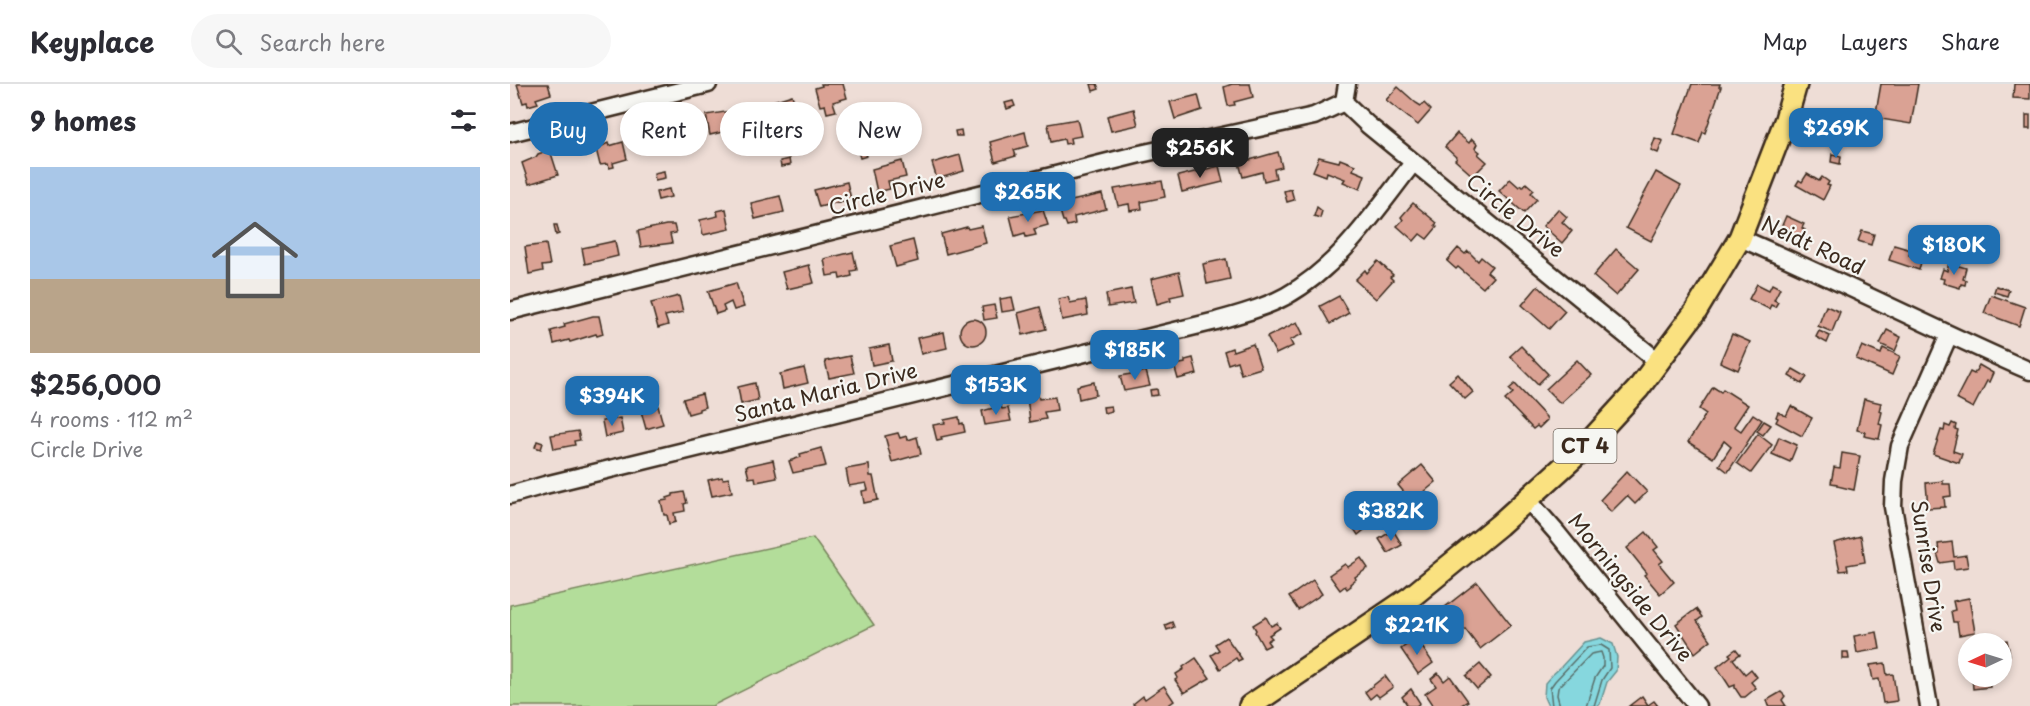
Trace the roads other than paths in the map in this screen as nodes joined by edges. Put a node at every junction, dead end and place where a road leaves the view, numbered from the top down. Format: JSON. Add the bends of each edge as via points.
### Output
{"nodes":[{"id":1,"x":708,"y":84,"type":"edge"},
{"id":2,"x":1347,"y":84,"type":"edge"},
{"id":3,"x":1796,"y":84,"type":"edge"},
{"id":4,"x":1344,"y":102,"type":"junction"},
{"id":5,"x":510,"y":133,"type":"edge"},
{"id":6,"x":1413,"y":163,"type":"junction"},
{"id":7,"x":1740,"y":238,"type":"junction"},
{"id":8,"x":510,"y":312,"type":"edge"},
{"id":9,"x":1948,"y":335,"type":"junction"},
{"id":10,"x":1660,"y":363,"type":"junction"},
{"id":11,"x":2030,"y":371,"type":"edge"},
{"id":12,"x":510,"y":495,"type":"edge"},
{"id":13,"x":1527,"y":499,"type":"junction"},
{"id":14,"x":1250,"y":706,"type":"edge"},
{"id":15,"x":1697,"y":706,"type":"edge"},
{"id":16,"x":1929,"y":706,"type":"edge"}],
"edges":[{"from":1,"to":5,"type":"street"},
{"from":2,"to":4,"type":"street"},
{"from":3,"to":7,"type":"main road","number":"CT 4"},
{"from":4,"to":6,"type":"street","name":"Circle Drive"},
{"from":4,"to":8,"type":"street","name":"Circle Drive","via":[[1314,116],[1140,154]]},
{"from":6,"to":10,"type":"street","name":"Circle Drive"},
{"from":6,"to":12,"type":"street","name":"Santa Maria Drive","via":[[1347,246],[1287,295],[1260,308]]},
{"from":7,"to":9,"type":"street","name":"Neidt Road"},
{"from":7,"to":10,"type":"main road","number":"CT 4"},
{"from":9,"to":11,"type":"street","name":"Neidt Road"},
{"from":9,"to":16,"type":"street","name":"Sunrise Drive","via":[[1900,447],[1894,481],[1893,507]]},
{"from":10,"to":13,"type":"main road","number":"CT 4","via":[[1581,450]]},
{"from":13,"to":14,"type":"main road","number":"CT 4","via":[[1411,597]]},
{"from":13,"to":15,"type":"street","name":"Morningside Drive"}]}
